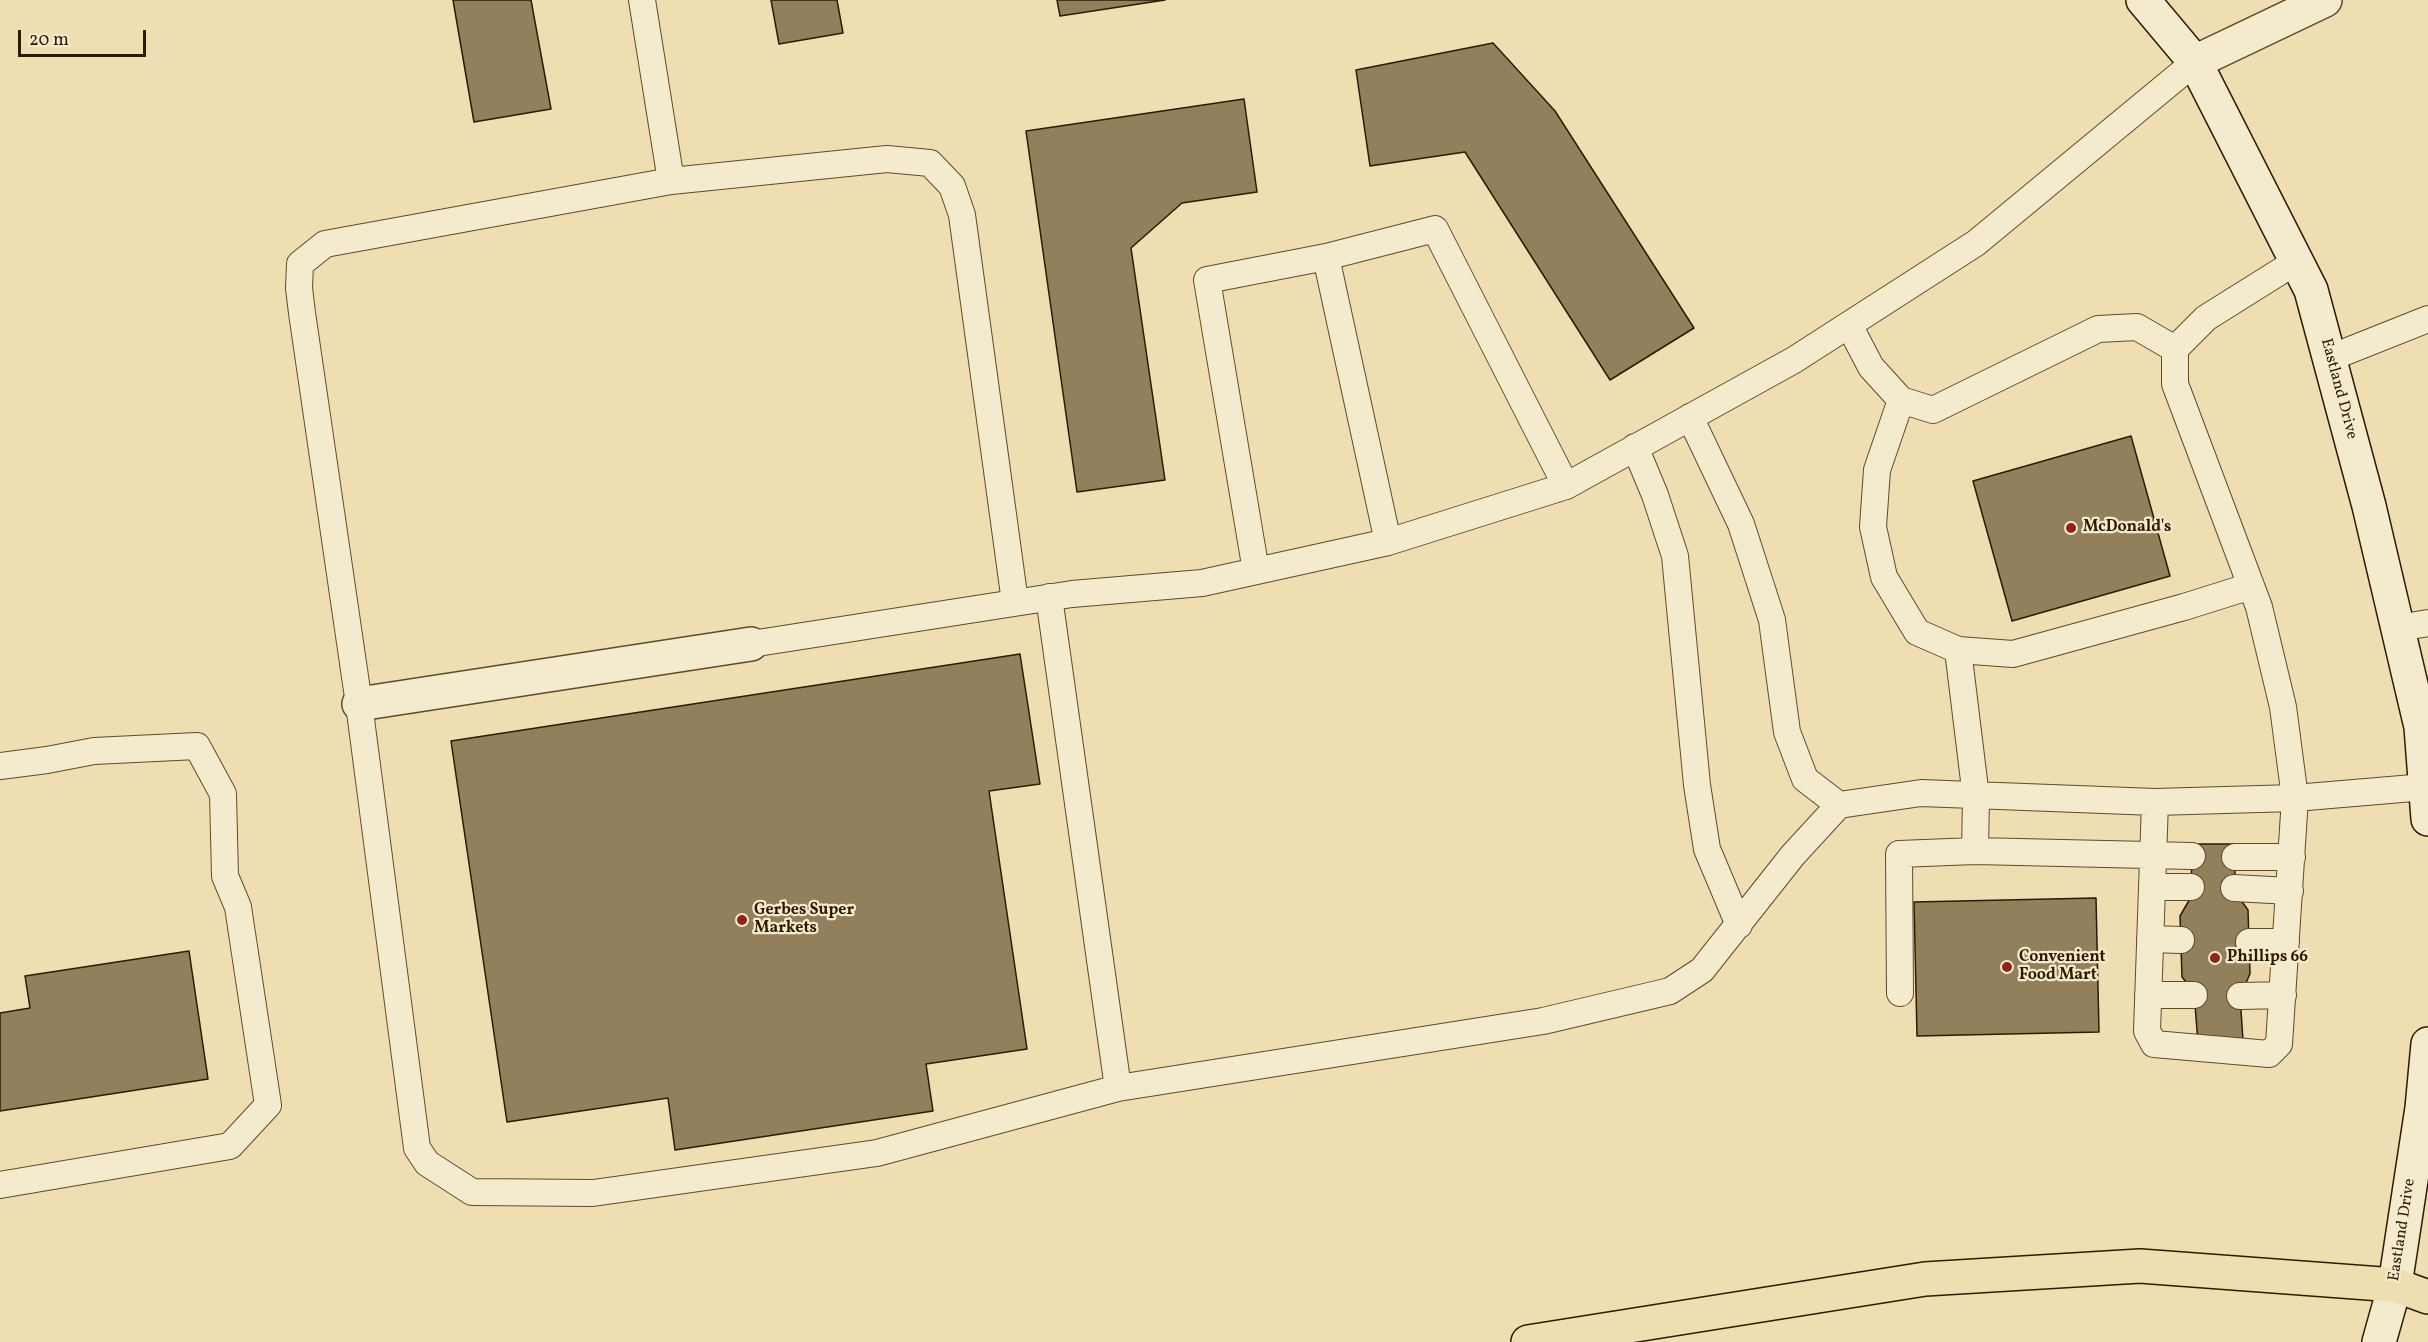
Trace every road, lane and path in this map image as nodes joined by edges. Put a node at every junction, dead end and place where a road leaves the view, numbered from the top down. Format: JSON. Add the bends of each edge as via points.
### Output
{"nodes":[{"id":1,"x":642,"y":0,"type":"edge"},
{"id":2,"x":2143,"y":0,"type":"edge"},
{"id":3,"x":2325,"y":0,"type":"edge"},
{"id":4,"x":2195,"y":62,"type":"junction"},
{"id":5,"x":671,"y":181,"type":"junction"},
{"id":6,"x":1326,"y":257,"type":"junction"},
{"id":7,"x":2297,"y":261,"type":"junction"},
{"id":8,"x":2428,"y":319,"type":"edge"},
{"id":9,"x":1850,"y":324,"type":"junction"},
{"id":10,"x":2175,"y":349,"type":"junction"},
{"id":11,"x":2330,"y":358,"type":"junction"},
{"id":12,"x":1901,"y":400,"type":"junction"},
{"id":13,"x":1690,"y":417,"type":"junction"},
{"id":14,"x":1635,"y":447,"type":"junction"},
{"id":15,"x":1566,"y":486,"type":"junction"},
{"id":16,"x":1388,"y":542,"type":"junction"},
{"id":17,"x":1256,"y":571,"type":"junction"},
{"id":18,"x":2251,"y":586,"type":"junction"},
{"id":19,"x":1049,"y":597,"type":"junction"},
{"id":20,"x":1015,"y":602,"type":"junction"},
{"id":21,"x":2413,"y":625,"type":"edge"},
{"id":22,"x":751,"y":644,"type":"joint"},
{"id":23,"x":1958,"y":650,"type":"junction"},
{"id":24,"x":359,"y":704,"type":"junction"},
{"id":25,"x":0,"y":766,"type":"edge"},
{"id":26,"x":1976,"y":797,"type":"junction"},
{"id":27,"x":2295,"y":798,"type":"junction"},
{"id":28,"x":2155,"y":802,"type":"junction"},
{"id":29,"x":2427,"y":803,"type":"edge"},
{"id":30,"x":1839,"y":805,"type":"junction"},
{"id":31,"x":1976,"y":851,"type":"junction"},
{"id":32,"x":2153,"y":856,"type":"junction"},
{"id":33,"x":2192,"y":856,"type":"dead end"},
{"id":34,"x":2292,"y":857,"type":"junction"},
{"id":35,"x":2235,"y":858,"type":"dead end"},
{"id":36,"x":2152,"y":887,"type":"junction"},
{"id":37,"x":2191,"y":887,"type":"dead end"},
{"id":38,"x":2234,"y":888,"type":"dead end"},
{"id":39,"x":2290,"y":891,"type":"junction"},
{"id":40,"x":1739,"y":925,"type":"junction"},
{"id":41,"x":2150,"y":939,"type":"junction"},
{"id":42,"x":2181,"y":940,"type":"dead end"},
{"id":43,"x":2249,"y":942,"type":"dead end"},
{"id":44,"x":2286,"y":942,"type":"junction"},
{"id":45,"x":1899,"y":993,"type":"dead end"},
{"id":46,"x":2148,"y":994,"type":"junction"},
{"id":47,"x":2194,"y":994,"type":"dead end"},
{"id":48,"x":2283,"y":995,"type":"junction"},
{"id":49,"x":2240,"y":996,"type":"dead end"},
{"id":50,"x":2428,"y":1044,"type":"edge"},
{"id":51,"x":1118,"y":1088,"type":"junction"},
{"id":52,"x":0,"y":1185,"type":"edge"},
{"id":53,"x":2395,"y":1286,"type":"junction"},
{"id":54,"x":2428,"y":1297,"type":"edge"},
{"id":55,"x":1528,"y":1342,"type":"edge"},
{"id":56,"x":2379,"y":1342,"type":"edge"}],
"edges":[{"from":1,"to":5,"type":"lane"},
{"from":2,"to":4,"type":"main road","name":"Eastland Drive"},
{"from":3,"to":4,"type":"main road"},
{"from":4,"to":7,"type":"main road","name":"Eastland Drive"},
{"from":4,"to":9,"type":"lane","via":[[1976,243]]},
{"from":5,"to":20,"type":"lane","via":[[888,159],[930,163],[952,186],[962,215]]},
{"from":5,"to":24,"type":"lane","via":[[325,244],[300,264],[302,313]]},
{"from":6,"to":15,"type":"lane","via":[[1435,229]]},
{"from":6,"to":16,"type":"lane"},
{"from":6,"to":17,"type":"lane","via":[[1207,280]]},
{"from":7,"to":10,"type":"lane","via":[[2206,318]]},
{"from":7,"to":11,"type":"main road","name":"Eastland Drive","via":[[2311,290]]},
{"from":8,"to":11,"type":"lane"},
{"from":9,"to":12,"type":"lane","via":[[1871,367]]},
{"from":9,"to":13,"type":"lane"},
{"from":10,"to":12,"type":"lane","via":[[2137,327],[2098,329],[1933,410]]},
{"from":10,"to":18,"type":"lane","via":[[2175,384]]},
{"from":11,"to":21,"type":"main road","name":"Eastland Drive","via":[[2369,506]]},
{"from":12,"to":23,"type":"lane","via":[[1877,470],[1873,527],[1884,577],[1917,632]]},
{"from":13,"to":14,"type":"lane"},
{"from":13,"to":30,"type":"lane","via":[[1741,524],[1772,620],[1787,732],[1805,779]]},
{"from":14,"to":15,"type":"lane"},
{"from":14,"to":40,"type":"lane","via":[[1675,556],[1707,849]]},
{"from":15,"to":16,"type":"lane"},
{"from":16,"to":17,"type":"lane"},
{"from":17,"to":19,"type":"lane","via":[[1202,583]]},
{"from":18,"to":23,"type":"lane","via":[[2013,654]]},
{"from":18,"to":27,"type":"lane","via":[[2283,707]]},
{"from":19,"to":20,"type":"lane"},
{"from":19,"to":51,"type":"lane"},
{"from":20,"to":22,"type":"lane"},
{"from":21,"to":29,"type":"main road","name":"Eastland Drive"},
{"from":22,"to":24,"type":"main road"},
{"from":23,"to":26,"type":"lane"},
{"from":24,"to":51,"type":"lane","via":[[417,1148],[427,1163],[472,1191],[593,1193],[877,1153]]},
{"from":25,"to":52,"type":"lane","via":[[94,751],[197,746],[224,794],[225,876],[238,907],[268,1105],[230,1146]]},
{"from":26,"to":28,"type":"lane"},
{"from":26,"to":30,"type":"lane","via":[[1921,793]]},
{"from":26,"to":31,"type":"lane"},
{"from":27,"to":28,"type":"lane"},
{"from":27,"to":29,"type":"lane"},
{"from":27,"to":34,"type":"lane"},
{"from":28,"to":32,"type":"lane"},
{"from":30,"to":40,"type":"lane","via":[[1793,855]]},
{"from":31,"to":32,"type":"lane"},
{"from":31,"to":45,"type":"lane","via":[[1899,854]]},
{"from":32,"to":33,"type":"lane"},
{"from":32,"to":36,"type":"lane"},
{"from":34,"to":35,"type":"lane"},
{"from":34,"to":39,"type":"lane"},
{"from":36,"to":37,"type":"lane"},
{"from":36,"to":41,"type":"lane"},
{"from":38,"to":39,"type":"lane"},
{"from":39,"to":44,"type":"lane"},
{"from":40,"to":51,"type":"lane","via":[[1702,970],[1670,991],[1543,1021]]},
{"from":41,"to":42,"type":"lane"},
{"from":41,"to":46,"type":"lane"},
{"from":43,"to":44,"type":"lane"},
{"from":44,"to":48,"type":"lane"},
{"from":46,"to":47,"type":"lane"},
{"from":46,"to":48,"type":"lane","via":[[2147,1031],[2154,1044],[2269,1054],[2279,1044]]},
{"from":48,"to":49,"type":"lane"},
{"from":50,"to":53,"type":"main road","name":"Eastland Drive"},
{"from":53,"to":54,"type":"highway"},
{"from":53,"to":55,"type":"highway","via":[[2140,1266],[1925,1279]]},
{"from":53,"to":56,"type":"main road","name":"Eastland Drive"}]}
